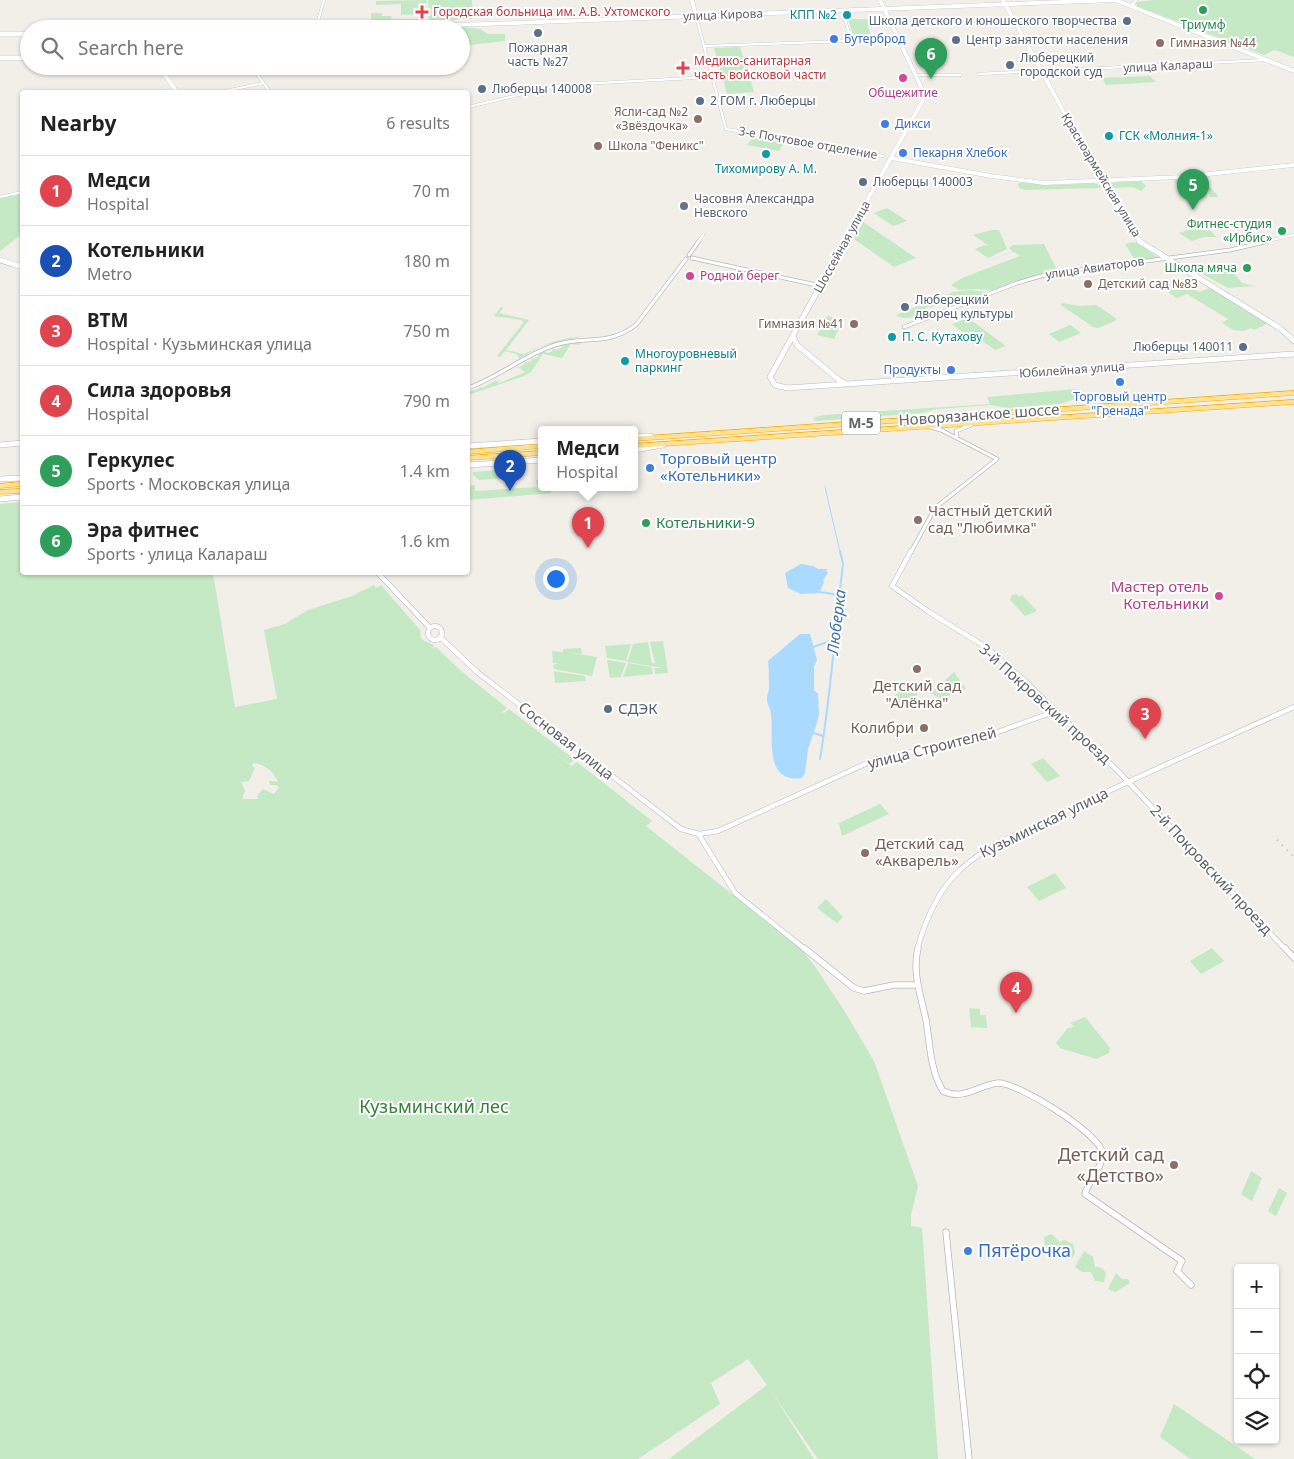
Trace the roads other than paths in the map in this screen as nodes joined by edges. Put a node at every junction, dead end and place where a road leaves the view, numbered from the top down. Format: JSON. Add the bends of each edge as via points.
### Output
{"nodes":[{"id":1,"x":324,"y":0,"type":"edge"},
{"id":2,"x":692,"y":0,"type":"edge"},
{"id":3,"x":880,"y":0,"type":"edge"},
{"id":4,"x":1003,"y":0,"type":"edge"},
{"id":5,"x":1107,"y":0,"type":"edge"},
{"id":6,"x":1116,"y":0,"type":"edge"},
{"id":7,"x":1123,"y":0,"type":"edge"},
{"id":8,"x":1136,"y":0,"type":"edge"},
{"id":9,"x":1006,"y":5,"type":"junction"},
{"id":10,"x":1135,"y":7,"type":"junction"},
{"id":11,"x":884,"y":9,"type":"junction"},
{"id":12,"x":842,"y":14,"type":"dead end"},
{"id":13,"x":696,"y":16,"type":"junction"},
{"id":14,"x":318,"y":20,"type":"edge"},
{"id":15,"x":470,"y":23,"type":"edge"},
{"id":16,"x":0,"y":34,"type":"edge"},
{"id":17,"x":20,"y":34,"type":"edge"},
{"id":18,"x":704,"y":46,"type":"junction"},
{"id":19,"x":0,"y":58,"type":"edge"},
{"id":20,"x":20,"y":58,"type":"edge"},
{"id":21,"x":1267,"y":60,"type":"junction"},
{"id":22,"x":1294,"y":71,"type":"edge"},
{"id":23,"x":1041,"y":72,"type":"junction"},
{"id":24,"x":978,"y":74,"type":"dead end"},
{"id":25,"x":165,"y":75,"type":"edge"},
{"id":26,"x":257,"y":75,"type":"edge"},
{"id":27,"x":960,"y":75,"type":"dead end"},
{"id":28,"x":916,"y":76,"type":"junction"},
{"id":29,"x":712,"y":77,"type":"junction"},
{"id":30,"x":262,"y":83,"type":"junction"},
{"id":31,"x":176,"y":90,"type":"edge"},
{"id":32,"x":230,"y":90,"type":"edge"},
{"id":33,"x":268,"y":90,"type":"edge"},
{"id":34,"x":470,"y":108,"type":"edge"},
{"id":35,"x":883,"y":156,"type":"dead end"},
{"id":36,"x":891,"y":158,"type":"junction"},
{"id":37,"x":1294,"y":165,"type":"edge"},
{"id":38,"x":1102,"y":181,"type":"junction"},
{"id":39,"x":20,"y":192,"type":"edge"},
{"id":40,"x":0,"y":197,"type":"edge"},
{"id":41,"x":1294,"y":234,"type":"edge"},
{"id":42,"x":703,"y":235,"type":"dead end"},
{"id":43,"x":690,"y":257,"type":"junction"},
{"id":44,"x":1166,"y":258,"type":"junction"},
{"id":45,"x":0,"y":260,"type":"edge"},
{"id":46,"x":20,"y":266,"type":"edge"},
{"id":47,"x":821,"y":286,"type":"junction"},
{"id":48,"x":904,"y":327,"type":"dead end"},
{"id":49,"x":793,"y":336,"type":"junction"},
{"id":50,"x":1294,"y":341,"type":"edge"},
{"id":51,"x":802,"y":350,"type":"junction"},
{"id":52,"x":784,"y":352,"type":"junction"},
{"id":53,"x":1294,"y":354,"type":"edge"},
{"id":54,"x":838,"y":383,"type":"junction"},
{"id":55,"x":470,"y":387,"type":"edge"},
{"id":56,"x":1294,"y":393,"type":"edge"},
{"id":57,"x":1294,"y":402,"type":"edge"},
{"id":58,"x":976,"y":423,"type":"junction"},
{"id":59,"x":924,"y":427,"type":"junction"},
{"id":60,"x":638,"y":438,"type":"edge"},
{"id":61,"x":958,"y":439,"type":"junction"},
{"id":62,"x":538,"y":441,"type":"edge"},
{"id":63,"x":20,"y":444,"type":"edge"},
{"id":64,"x":670,"y":444,"type":"junction"},
{"id":65,"x":0,"y":445,"type":"edge"},
{"id":66,"x":470,"y":446,"type":"edge"},
{"id":67,"x":538,"y":446,"type":"edge"},
{"id":68,"x":638,"y":446,"type":"edge"},
{"id":69,"x":638,"y":449,"type":"edge"},
{"id":70,"x":470,"y":452,"type":"edge"},
{"id":71,"x":538,"y":453,"type":"edge"},
{"id":72,"x":985,"y":453,"type":"junction"},
{"id":73,"x":470,"y":458,"type":"edge"},
{"id":74,"x":538,"y":460,"type":"edge"},
{"id":75,"x":470,"y":465,"type":"edge"},
{"id":76,"x":991,"y":465,"type":"junction"},
{"id":77,"x":20,"y":478,"type":"edge"},
{"id":78,"x":0,"y":479,"type":"edge"},
{"id":79,"x":20,"y":484,"type":"edge"},
{"id":80,"x":0,"y":486,"type":"edge"},
{"id":81,"x":20,"y":491,"type":"edge"},
{"id":82,"x":0,"y":492,"type":"edge"},
{"id":83,"x":20,"y":497,"type":"edge"},
{"id":84,"x":0,"y":499,"type":"edge"},
{"id":85,"x":380,"y":575,"type":"edge"},
{"id":86,"x":430,"y":628,"type":"junction"},
{"id":87,"x":440,"y":637,"type":"junction"},
{"id":88,"x":1294,"y":707,"type":"edge"},
{"id":89,"x":1056,"y":711,"type":"junction"},
{"id":90,"x":1129,"y":782,"type":"junction"},
{"id":91,"x":699,"y":835,"type":"junction"},
{"id":92,"x":1294,"y":958,"type":"edge"},
{"id":93,"x":917,"y":985,"type":"junction"},
{"id":94,"x":946,"y":1232,"type":"dead end"},
{"id":95,"x":1192,"y":1285,"type":"dead end"},
{"id":96,"x":969,"y":1459,"type":"edge"}],
"edges":[{"from":1,"to":14,"type":"street"},
{"from":2,"to":13,"type":"street"},
{"from":3,"to":11,"type":"street","name":"Шоссейная улица"},
{"from":4,"to":9,"type":"street","name":"Красноармейская улица"},
{"from":5,"to":6,"type":"street","name":"улица Кирова"},
{"from":5,"to":9,"type":"street","name":"улица Кирова"},
{"from":6,"to":7,"type":"street","name":"улица Кирова"},
{"from":6,"to":10,"type":"street"},
{"from":8,"to":10,"type":"street","via":[[1132,2]]},
{"from":9,"to":11,"type":"street","name":"улица Кирова"},
{"from":9,"to":23,"type":"street","name":"Красноармейская улица"},
{"from":10,"to":21,"type":"street"},
{"from":11,"to":13,"type":"street","name":"улица Кирова"},
{"from":11,"to":28,"type":"street","name":"Шоссейная улица"},
{"from":12,"to":18,"type":"street","via":[[849,41]]},
{"from":13,"to":15,"type":"street","name":"улица Кирова"},
{"from":13,"to":18,"type":"street","name":"3-е Почтовое отделение"},
{"from":16,"to":17,"type":"street"},
{"from":18,"to":29,"type":"street","name":"3-е Почтовое отделение"},
{"from":19,"to":20,"type":"street"},
{"from":21,"to":22,"type":"street"},
{"from":21,"to":23,"type":"street","name":"улица Калараш"},
{"from":23,"to":24,"type":"street","name":"улица Калараш"},
{"from":23,"to":38,"type":"street","name":"Красноармейская улица"},
{"from":25,"to":31,"type":"street"},
{"from":26,"to":30,"type":"street"},
{"from":27,"to":28,"type":"street"},
{"from":28,"to":36,"type":"street","name":"Шоссейная улица","via":[[924,93],[923,100]]},
{"from":29,"to":34,"type":"street","via":[[561,85]]},
{"from":29,"to":35,"type":"street","name":"3-е Почтовое отделение","via":[[726,129]]},
{"from":30,"to":32,"type":"street"},
{"from":30,"to":33,"type":"street"},
{"from":36,"to":38,"type":"street","via":[[1014,180],[1051,183]]},
{"from":36,"to":47,"type":"street","name":"Шоссейная улица"},
{"from":37,"to":38,"type":"street"},
{"from":38,"to":44,"type":"street","name":"Красноармейская улица","via":[[1134,236]]},
{"from":39,"to":40,"type":"street"},
{"from":41,"to":44,"type":"street","name":"улица Авиаторов","via":[[1230,250]]},
{"from":42,"to":43,"type":"street"},
{"from":43,"to":47,"type":"street"},
{"from":43,"to":55,"type":"street","via":[[684,257],[686,259],[626,334],[610,340],[572,341],[554,346]]},
{"from":44,"to":48,"type":"street","name":"улица Авиаторов","via":[[1064,271],[1029,279]]},
{"from":44,"to":50,"type":"street","name":"Красноармейская улица"},
{"from":45,"to":46,"type":"street"},
{"from":47,"to":49,"type":"street","name":"Шоссейная улица"},
{"from":49,"to":51,"type":"street"},
{"from":49,"to":52,"type":"street","name":"Шоссейная улица"},
{"from":51,"to":52,"type":"street"},
{"from":51,"to":54,"type":"street"},
{"from":52,"to":54,"type":"street","name":"Шоссейная улица","via":[[770,377],[775,385],[788,388]]},
{"from":53,"to":54,"type":"street","name":"Юбилейная улица"},
{"from":56,"to":60,"type":"highway","name":"Новорязанское шоссе","number":"М-5"},
{"from":57,"to":58,"type":"highway","name":"Новорязанское шоссе","number":"М-5"},
{"from":58,"to":59,"type":"highway","name":"Новорязанское шоссе","number":"М-5"},
{"from":58,"to":61,"type":"street","via":[[958,429],[955,434]]},
{"from":59,"to":61,"type":"street","name":"3-й Покровский проезд","via":[[941,430]]},
{"from":59,"to":64,"type":"highway","name":"Новорязанское шоссе","number":"М-5"},
{"from":61,"to":72,"type":"street","name":"3-й Покровский проезд"},
{"from":62,"to":66,"type":"street"},
{"from":63,"to":65,"type":"street"},
{"from":64,"to":68,"type":"highway","name":"Новорязанское шоссе","number":"М-5"},
{"from":64,"to":69,"type":"street"},
{"from":67,"to":70,"type":"highway"},
{"from":71,"to":73,"type":"highway"},
{"from":72,"to":76,"type":"street"},
{"from":72,"to":76,"type":"street","name":"3-й Покровский проезд","via":[[997,459]]},
{"from":74,"to":75,"type":"street"},
{"from":76,"to":89,"type":"street","name":"3-й Покровский проезд","via":[[935,508],[892,586],[984,646]]},
{"from":77,"to":78,"type":"street"},
{"from":79,"to":80,"type":"highway"},
{"from":81,"to":82,"type":"highway"},
{"from":83,"to":84,"type":"street"},
{"from":85,"to":86,"type":"street","name":"Сосновая улица"},
{"from":86,"to":87,"type":"street","name":"Сосновая улица","via":[[429,637]]},
{"from":86,"to":87,"type":"street","name":"Сосновая улица","via":[[442,629]]},
{"from":87,"to":91,"type":"street","name":"Сосновая улица","via":[[477,672],[681,829]]},
{"from":88,"to":90,"type":"street","name":"Кузьминская улица"},
{"from":89,"to":90,"type":"street","name":"3-й Покровский проезд"},
{"from":89,"to":91,"type":"street","name":"улица Строителей","via":[[984,737],[874,760],[718,831]]},
{"from":90,"to":92,"type":"street","name":"2-й Покровский проезд"},
{"from":90,"to":93,"type":"street","name":"Кузьминская улица","via":[[987,849],[963,866],[947,883],[923,932],[916,958]]},
{"from":91,"to":93,"type":"street","via":[[735,893],[854,988],[864,991],[894,985]]},
{"from":93,"to":95,"type":"street","name":"Кузьминская улица","via":[[938,1085],[946,1093],[960,1094],[994,1084],[1010,1084],[1093,1138],[1101,1150],[1102,1160],[1085,1188],[1085,1194],[1182,1261],[1177,1271]]},
{"from":94,"to":96,"type":"street"}]}
